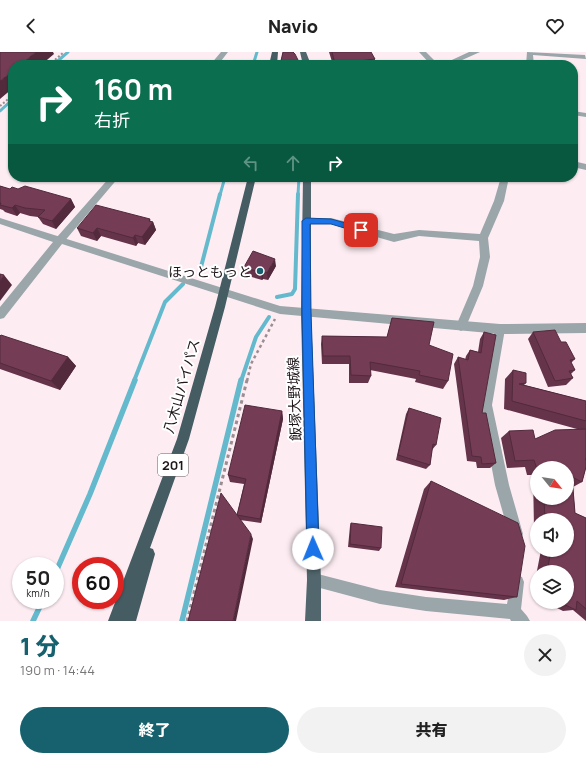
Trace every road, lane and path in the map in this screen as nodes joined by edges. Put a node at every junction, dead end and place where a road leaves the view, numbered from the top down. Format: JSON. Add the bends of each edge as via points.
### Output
{"nodes":[{"id":1,"x":64,"y":52,"type":"edge"},
{"id":2,"x":422,"y":52,"type":"edge"},
{"id":3,"x":477,"y":52,"type":"edge"},
{"id":4,"x":585,"y":57,"type":"edge"},
{"id":5,"x":55,"y":60,"type":"edge"},
{"id":6,"x":430,"y":60,"type":"edge"},
{"id":7,"x":456,"y":60,"type":"edge"},
{"id":8,"x":530,"y":60,"type":"edge"},
{"id":9,"x":8,"y":99,"type":"edge"},
{"id":10,"x":0,"y":106,"type":"edge"},
{"id":11,"x":111,"y":182,"type":"edge"},
{"id":12,"x":251,"y":182,"type":"edge"},
{"id":13,"x":307,"y":182,"type":"edge"},
{"id":14,"x":504,"y":182,"type":"edge"},
{"id":15,"x":0,"y":221,"type":"edge"},
{"id":16,"x":306,"y":221,"type":"junction"},
{"id":17,"x":483,"y":238,"type":"junction"},
{"id":18,"x":60,"y":240,"type":"junction"},
{"id":19,"x":280,"y":310,"type":"junction"},
{"id":20,"x":306,"y":312,"type":"junction"},
{"id":21,"x":0,"y":315,"type":"edge"},
{"id":22,"x":461,"y":326,"type":"junction"},
{"id":23,"x":586,"y":328,"type":"edge"},
{"id":24,"x":500,"y":329,"type":"junction"},
{"id":25,"x":182,"y":439,"type":"junction"},
{"id":26,"x":519,"y":544,"type":"edge"},
{"id":27,"x":519,"y":566,"type":"edge"},
{"id":28,"x":314,"y":580,"type":"junction"},
{"id":29,"x":518,"y":616,"type":"edge"},
{"id":30,"x":116,"y":621,"type":"edge"},
{"id":31,"x":128,"y":621,"type":"edge"},
{"id":32,"x":187,"y":621,"type":"edge"},
{"id":33,"x":313,"y":621,"type":"edge"}],
"edges":[{"from":1,"to":5,"type":"path"},
{"from":2,"to":6,"type":"street"},
{"from":3,"to":7,"type":"street"},
{"from":4,"to":8,"type":"street","via":[[530,53]]},
{"from":9,"to":10,"type":"path"},
{"from":11,"to":18,"type":"street"},
{"from":12,"to":25,"type":"highway","name":"八木山バイパス","number":"201","via":[[220,307]]},
{"from":13,"to":16,"type":"main road","name":"飯塚大野城線"},
{"from":14,"to":17,"type":"street","via":[[499,202]]},
{"from":15,"to":18,"type":"street"},
{"from":16,"to":17,"type":"street","via":[[331,221],[394,238],[419,233]]},
{"from":16,"to":20,"type":"main road","name":"飯塚大野城線"},
{"from":17,"to":22,"type":"street","via":[[485,257],[482,272]]},
{"from":18,"to":19,"type":"street"},
{"from":18,"to":21,"type":"street"},
{"from":19,"to":20,"type":"street"},
{"from":19,"to":32,"type":"path","via":[[251,364]]},
{"from":20,"to":22,"type":"street"},
{"from":20,"to":28,"type":"main road","name":"飯塚大野城線"},
{"from":22,"to":24,"type":"street"},
{"from":23,"to":24,"type":"street"},
{"from":24,"to":26,"type":"street","via":[[486,405],[502,485]]},
{"from":25,"to":30,"type":"highway","name":"八木山バイパス","number":"201"},
{"from":25,"to":31,"type":"highway"},
{"from":27,"to":29,"type":"street"},
{"from":28,"to":29,"type":"street","via":[[380,597]]},
{"from":28,"to":33,"type":"main road","name":"飯塚大野城線"}]}
